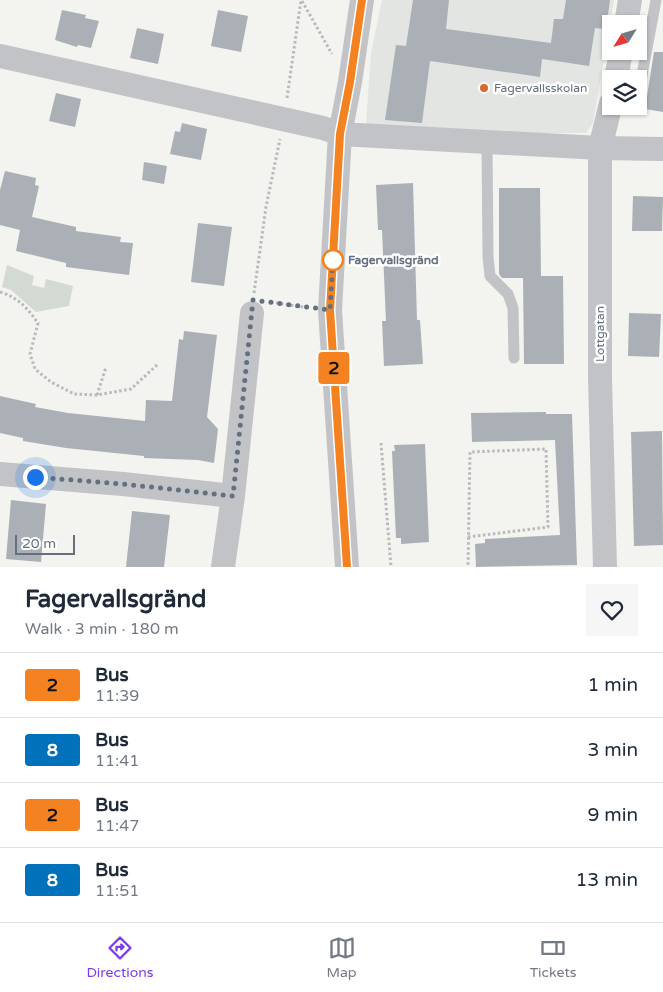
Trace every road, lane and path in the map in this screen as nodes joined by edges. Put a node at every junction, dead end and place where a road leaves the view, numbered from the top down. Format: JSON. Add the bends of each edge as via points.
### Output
{"nodes":[{"id":1,"x":301,"y":0,"type":"edge"},
{"id":2,"x":362,"y":0,"type":"edge"},
{"id":3,"x":630,"y":0,"type":"edge"},
{"id":4,"x":656,"y":0,"type":"edge"},
{"id":5,"x":628,"y":15,"type":"edge"},
{"id":6,"x":0,"y":56,"type":"edge"},
{"id":7,"x":643,"y":70,"type":"edge"},
{"id":8,"x":350,"y":82,"type":"junction"},
{"id":9,"x":608,"y":115,"type":"edge"},
{"id":10,"x":284,"y":120,"type":"junction"},
{"id":11,"x":340,"y":134,"type":"junction"},
{"id":12,"x":474,"y":141,"type":"junction"},
{"id":13,"x":600,"y":148,"type":"junction"},
{"id":14,"x":663,"y":149,"type":"edge"},
{"id":15,"x":0,"y":292,"type":"edge"},
{"id":16,"x":252,"y":306,"type":"junction"},
{"id":17,"x":330,"y":310,"type":"junction"},
{"id":18,"x":514,"y":358,"type":"dead end"},
{"id":19,"x":158,"y":364,"type":"dead end"},
{"id":20,"x":106,"y":367,"type":"dead end"},
{"id":21,"x":97,"y":395,"type":"junction"},
{"id":22,"x":381,"y":443,"type":"dead end"},
{"id":23,"x":0,"y":474,"type":"edge"},
{"id":24,"x":233,"y":496,"type":"junction"},
{"id":25,"x":468,"y":536,"type":"junction"},
{"id":26,"x":223,"y":567,"type":"edge"},
{"id":27,"x":347,"y":567,"type":"edge"},
{"id":28,"x":391,"y":567,"type":"edge"},
{"id":29,"x":468,"y":567,"type":"edge"},
{"id":30,"x":605,"y":567,"type":"edge"}],
"edges":[{"from":1,"to":8,"type":"path"},
{"from":1,"to":10,"type":"path"},
{"from":2,"to":8,"type":"street"},
{"from":3,"to":5,"type":"street"},
{"from":4,"to":7,"type":"lane"},
{"from":6,"to":10,"type":"street"},
{"from":8,"to":11,"type":"street"},
{"from":9,"to":13,"type":"street","name":"Lottgatan"},
{"from":10,"to":11,"type":"street"},
{"from":10,"to":16,"type":"path","via":[[266,207]]},
{"from":11,"to":12,"type":"street"},
{"from":11,"to":17,"type":"street"},
{"from":12,"to":13,"type":"street"},
{"from":12,"to":18,"type":"lane","via":[[490,276],[508,294],[513,308]]},
{"from":13,"to":14,"type":"street"},
{"from":13,"to":30,"type":"street","name":"Lottgatan","via":[[600,378]]},
{"from":15,"to":21,"type":"path","via":[[11,295],[27,308],[38,324],[30,354],[35,369],[74,394]]},
{"from":16,"to":17,"type":"path"},
{"from":16,"to":24,"type":"street"},
{"from":17,"to":27,"type":"street"},
{"from":19,"to":21,"type":"path","via":[[131,389]]},
{"from":20,"to":21,"type":"path"},
{"from":22,"to":28,"type":"path"},
{"from":23,"to":24,"type":"street"},
{"from":24,"to":26,"type":"street"},
{"from":25,"to":25,"type":"path","via":[[548,526],[546,449],[470,452]]},
{"from":25,"to":29,"type":"path"}]}
